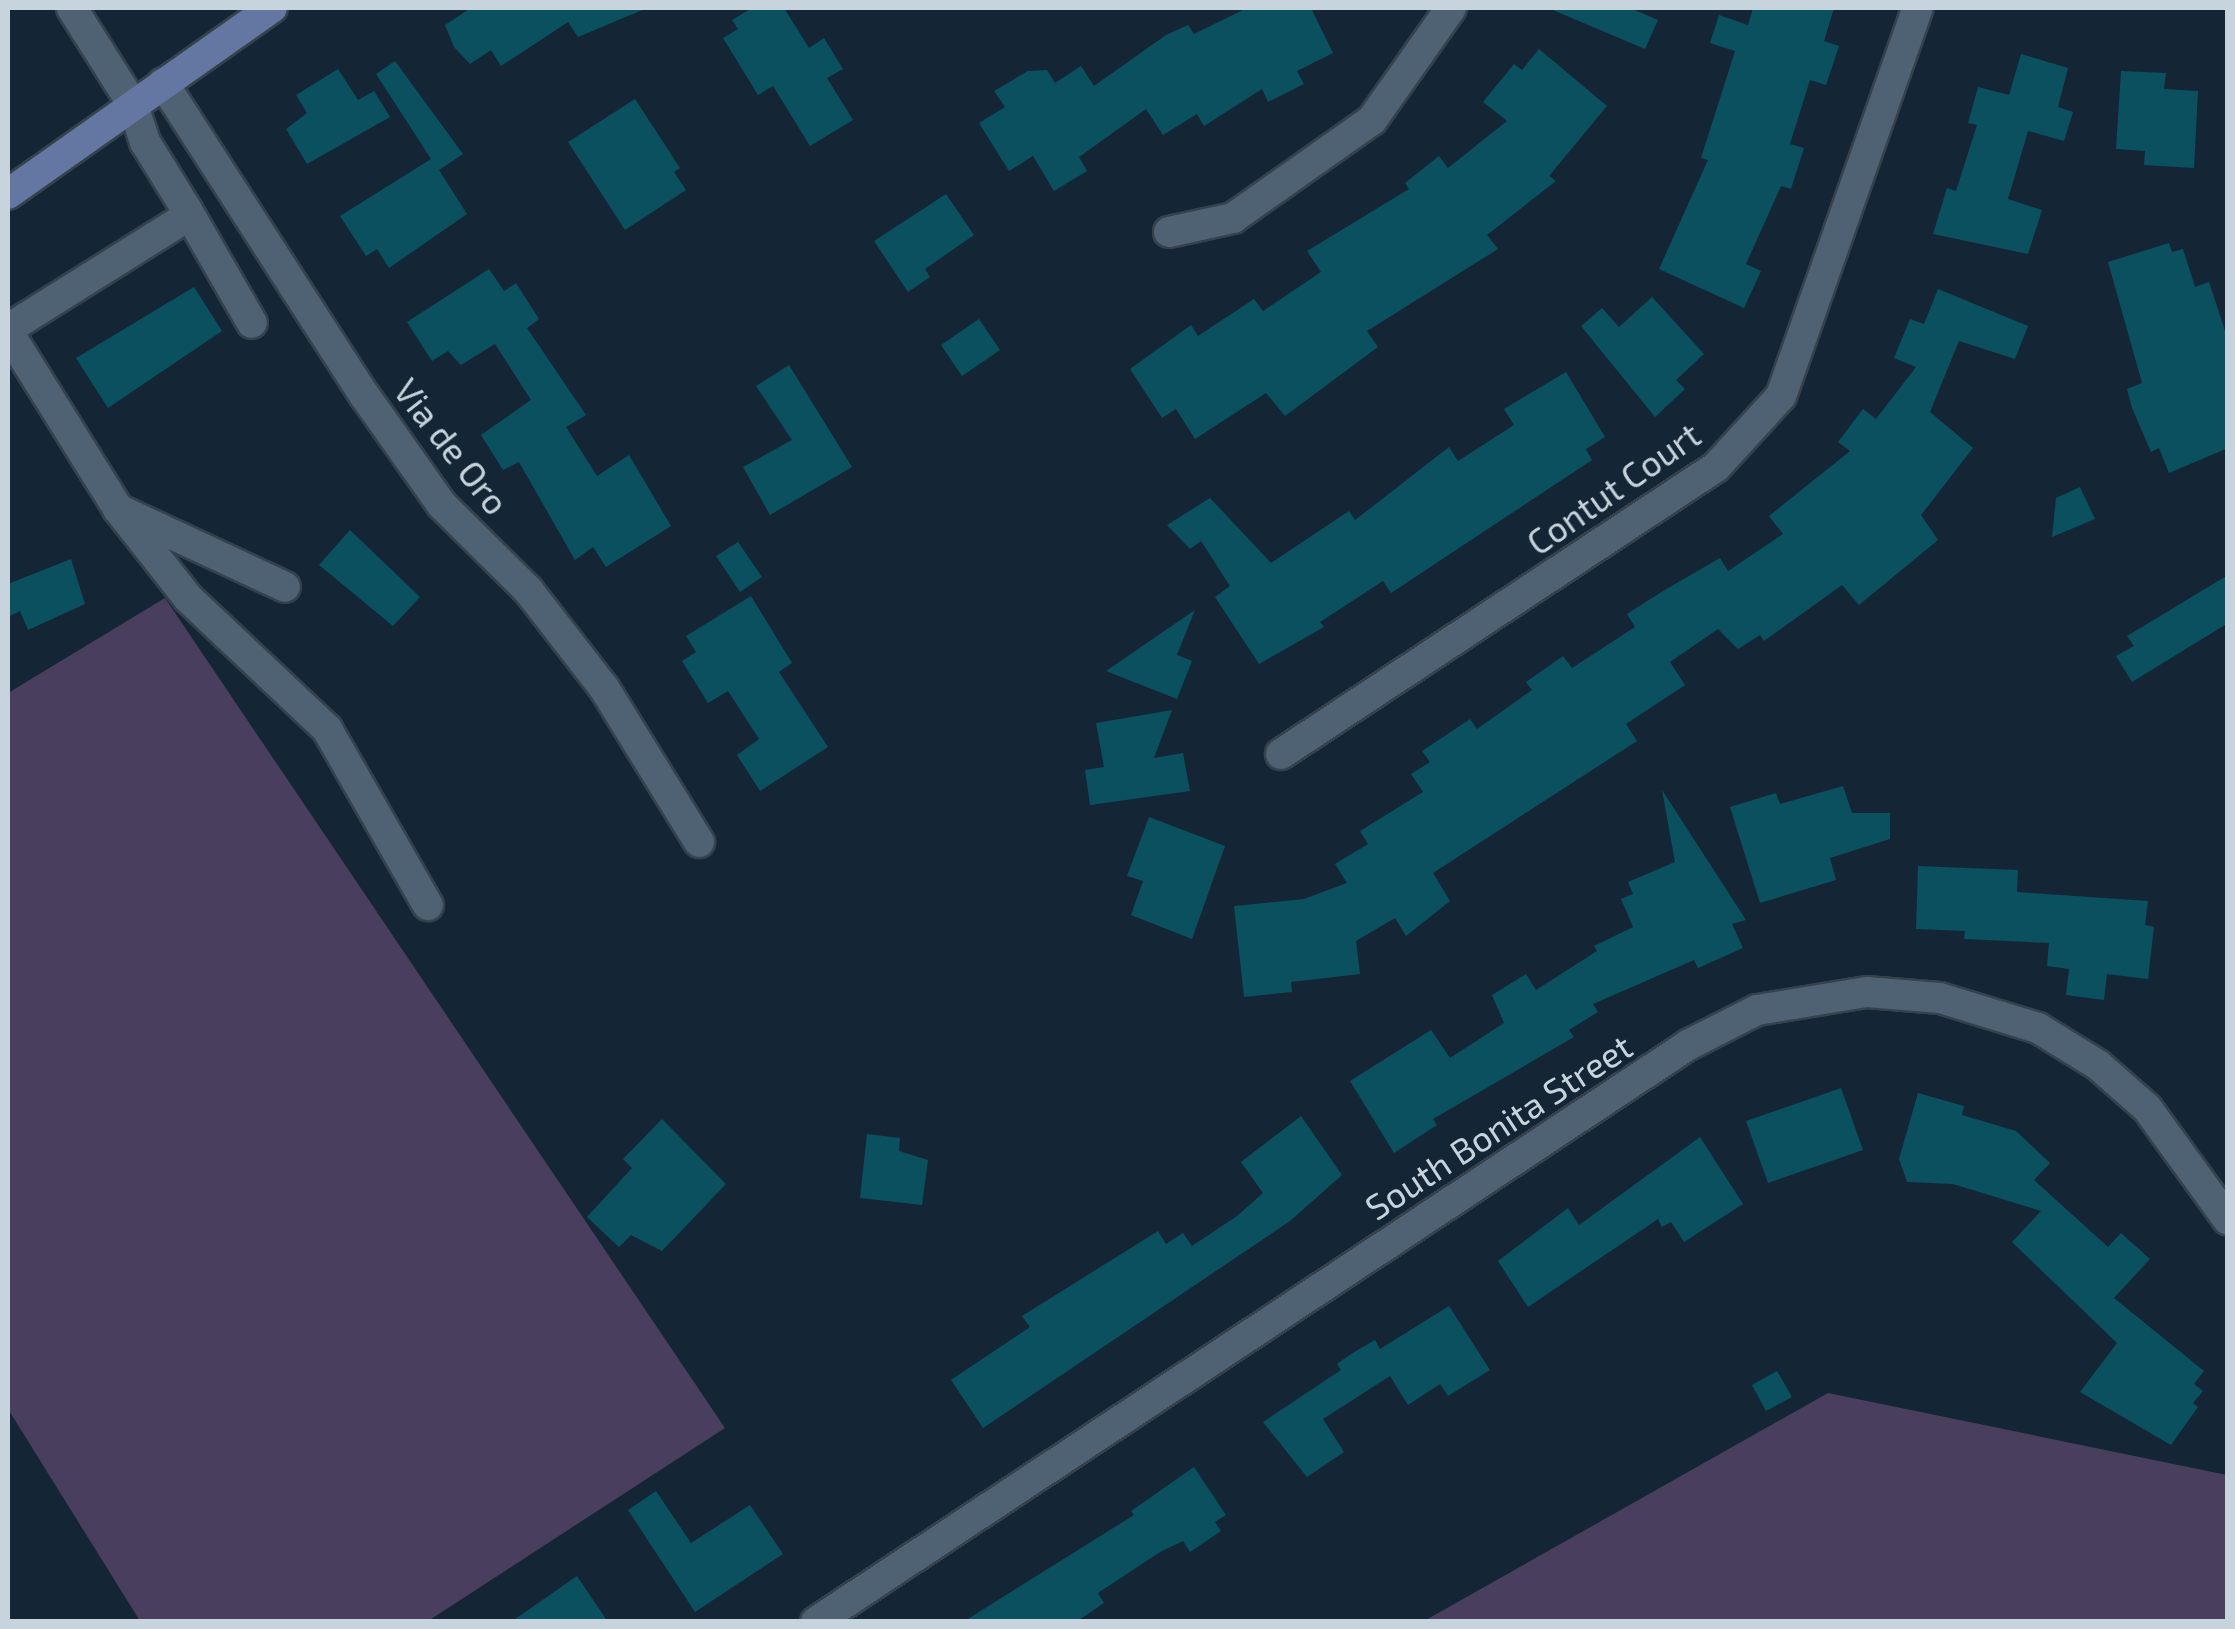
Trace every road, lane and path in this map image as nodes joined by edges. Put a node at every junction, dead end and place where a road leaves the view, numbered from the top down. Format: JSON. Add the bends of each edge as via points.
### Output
{"nodes":[{"id":1,"x":72,"y":8,"type":"edge"},
{"id":2,"x":272,"y":8,"type":"edge"},
{"id":3,"x":1451,"y":8,"type":"edge"},
{"id":4,"x":1918,"y":8,"type":"edge"},
{"id":5,"x":162,"y":83,"type":"junction"},
{"id":6,"x":133,"y":106,"type":"junction"},
{"id":7,"x":8,"y":194,"type":"edge"},
{"id":8,"x":186,"y":210,"type":"junction"},
{"id":9,"x":1168,"y":232,"type":"dead end"},
{"id":10,"x":252,"y":324,"type":"dead end"},
{"id":11,"x":8,"y":330,"type":"edge"},
{"id":12,"x":118,"y":509,"type":"junction"},
{"id":13,"x":285,"y":587,"type":"dead end"},
{"id":14,"x":1282,"y":754,"type":"dead end"},
{"id":15,"x":699,"y":842,"type":"dead end"},
{"id":16,"x":428,"y":906,"type":"dead end"},
{"id":17,"x":2228,"y":1220,"type":"edge"},
{"id":18,"x":816,"y":1622,"type":"edge"}],
"edges":[{"from":1,"to":6,"type":"street"},
{"from":2,"to":5,"type":"main road"},
{"from":3,"to":9,"type":"street","via":[[1372,120],[1232,218]]},
{"from":4,"to":14,"type":"street","name":"Contut Court","via":[[1781,396],[1716,468]]},
{"from":5,"to":6,"type":"main road"},
{"from":5,"to":15,"type":"street","name":"Via de Oro","via":[[442,505],[528,590],[604,688]]},
{"from":6,"to":7,"type":"main road"},
{"from":6,"to":8,"type":"street","via":[[145,142]]},
{"from":8,"to":10,"type":"street"},
{"from":8,"to":11,"type":"street"},
{"from":11,"to":12,"type":"street"},
{"from":12,"to":13,"type":"street"},
{"from":12,"to":16,"type":"street","via":[[188,598],[328,729]]},
{"from":17,"to":18,"type":"street","name":"South Bonita Street","via":[[2147,1108],[2098,1064],[2038,1028],[1940,998],[1867,992],[1757,1010],[1688,1046]]}]}
